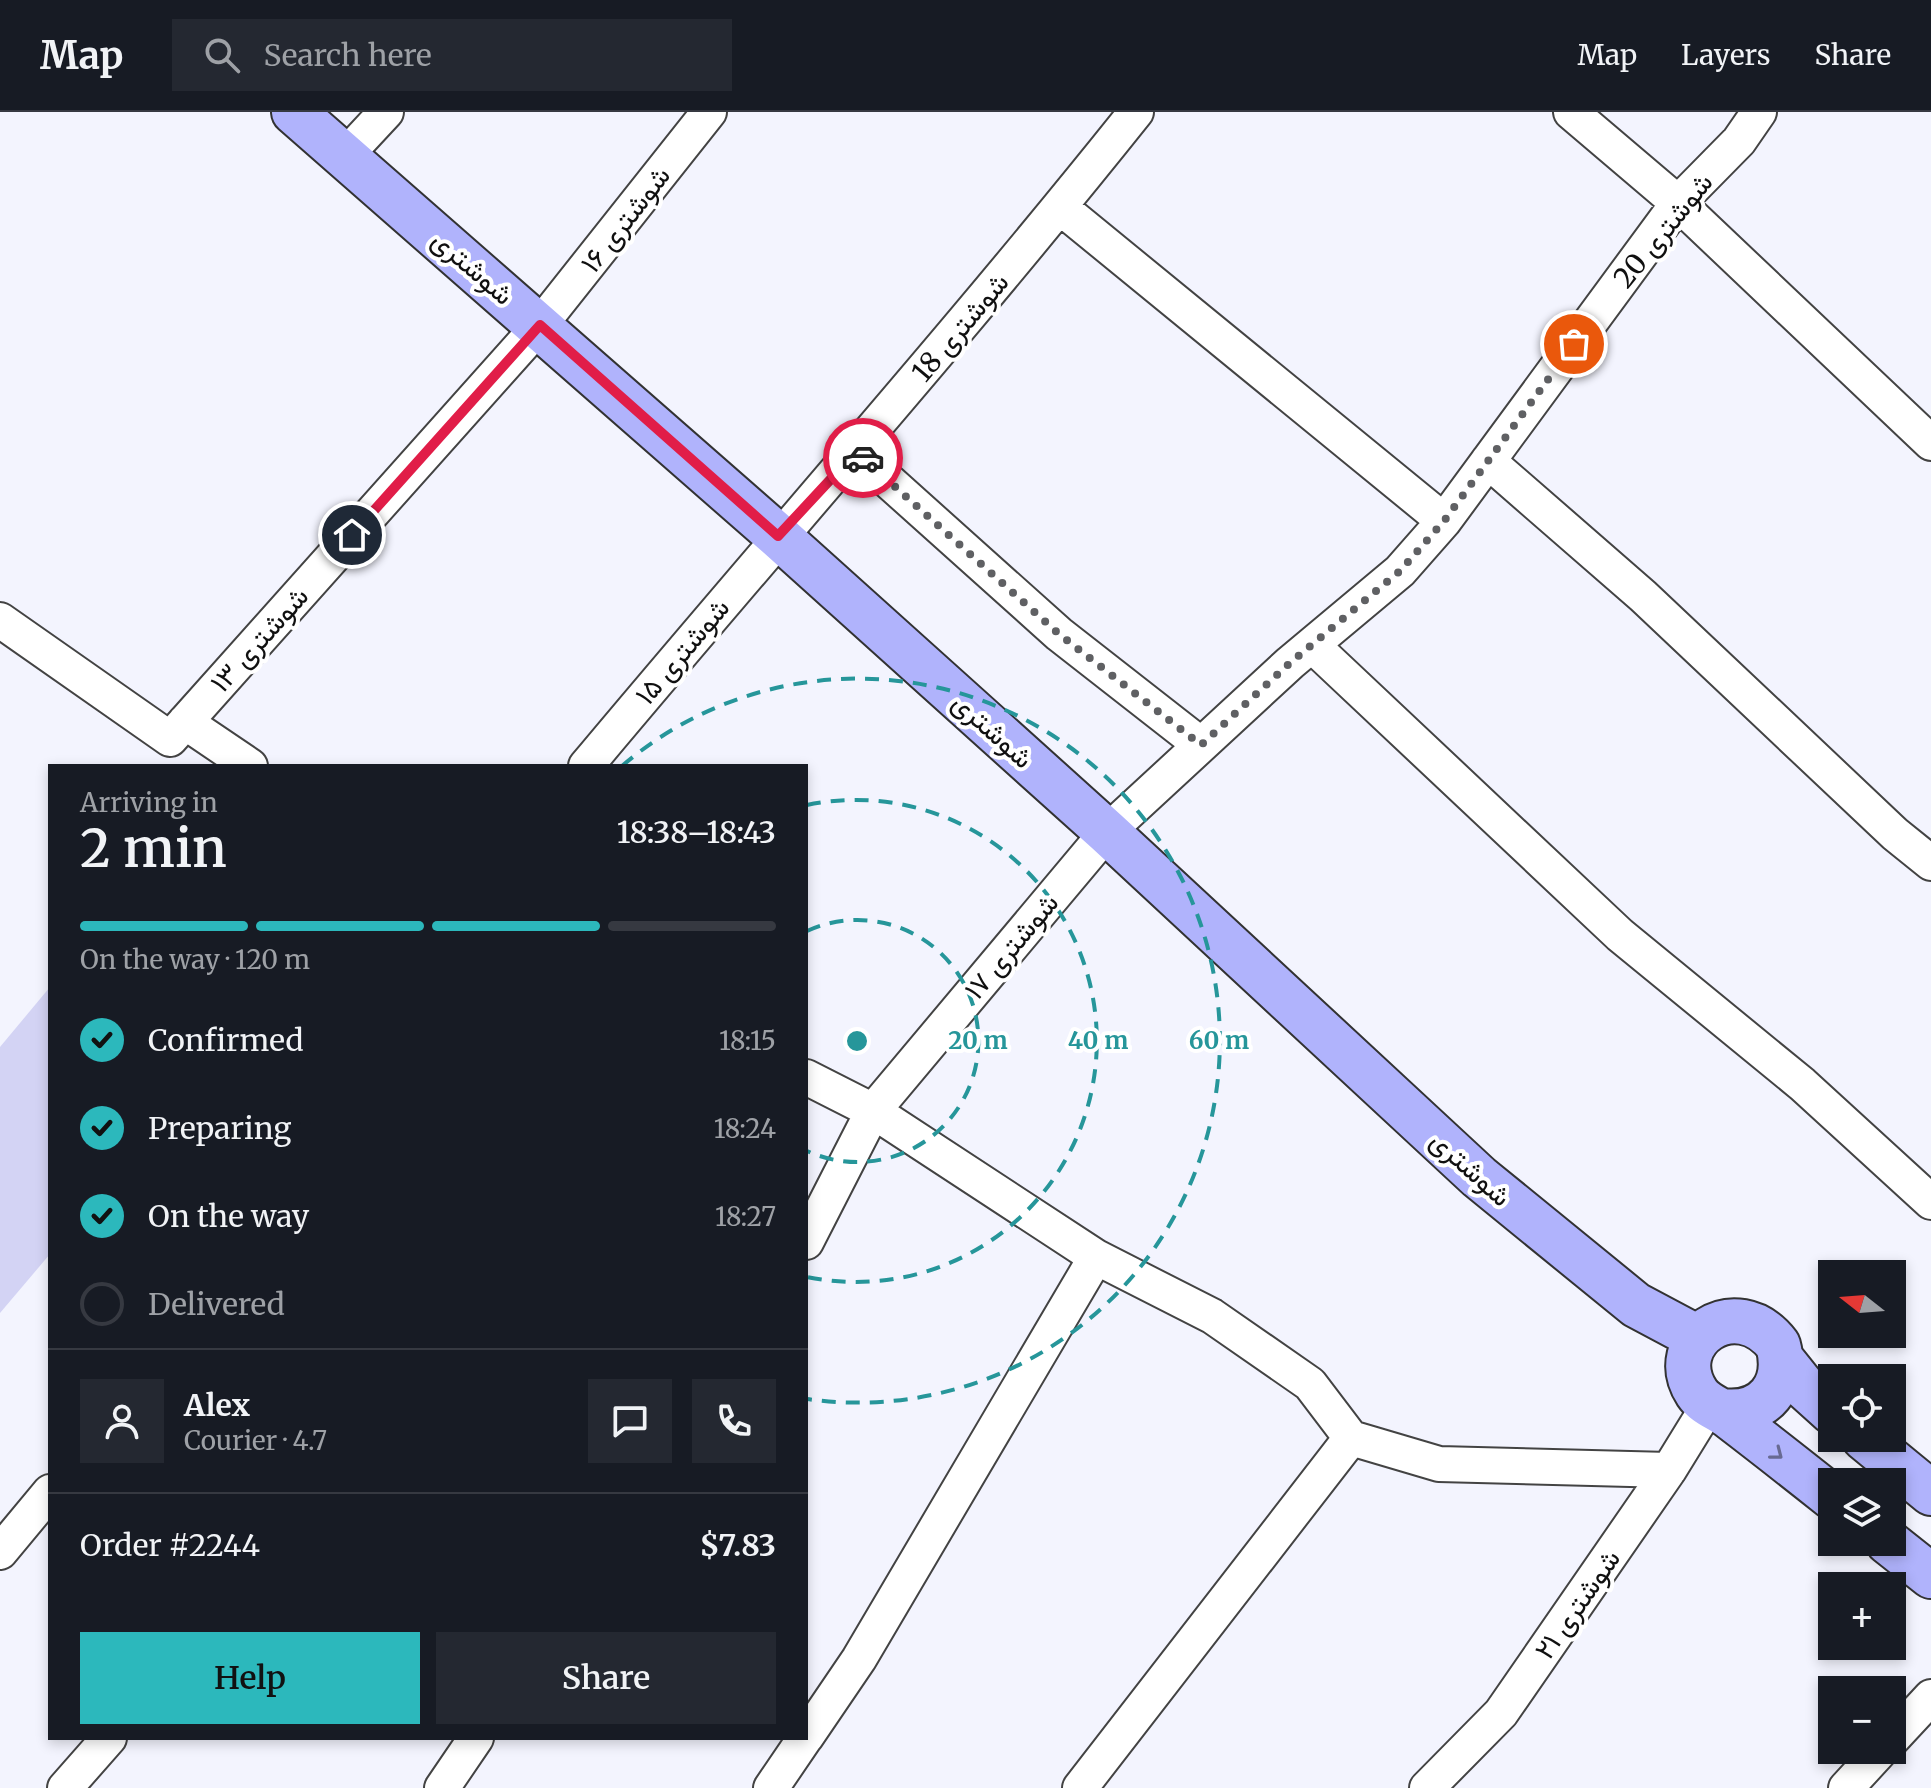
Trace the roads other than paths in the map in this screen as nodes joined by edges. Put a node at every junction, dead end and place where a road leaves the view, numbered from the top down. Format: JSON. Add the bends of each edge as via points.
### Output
{"nodes":[{"id":1,"x":294,"y":112,"type":"edge"},
{"id":2,"x":386,"y":112,"type":"edge"},
{"id":3,"x":709,"y":112,"type":"edge"},
{"id":4,"x":1136,"y":112,"type":"edge"},
{"id":5,"x":1571,"y":112,"type":"edge"},
{"id":6,"x":1759,"y":112,"type":"edge"},
{"id":7,"x":346,"y":155,"type":"junction"},
{"id":8,"x":1678,"y":203,"type":"junction"},
{"id":9,"x":1060,"y":207,"type":"junction"},
{"id":10,"x":540,"y":325,"type":"junction"},
{"id":11,"x":1931,"y":443,"type":"edge"},
{"id":12,"x":856,"y":452,"type":"junction"},
{"id":13,"x":1488,"y":461,"type":"junction"},
{"id":14,"x":1444,"y":521,"type":"junction"},
{"id":15,"x":778,"y":536,"type":"junction"},
{"id":16,"x":0,"y":620,"type":"edge"},
{"id":17,"x":1312,"y":645,"type":"junction"},
{"id":18,"x":177,"y":731,"type":"junction"},
{"id":19,"x":1201,"y":745,"type":"junction"},
{"id":20,"x":246,"y":764,"type":"edge"},
{"id":21,"x":588,"y":764,"type":"edge"},
{"id":22,"x":1107,"y":832,"type":"junction"},
{"id":23,"x":1931,"y":863,"type":"edge"},
{"id":24,"x":808,"y":1078,"type":"edge"},
{"id":25,"x":873,"y":1111,"type":"junction"},
{"id":26,"x":1931,"y":1202,"type":"edge"},
{"id":27,"x":812,"y":1233,"type":"edge"},
{"id":28,"x":1096,"y":1257,"type":"junction"},
{"id":29,"x":1698,"y":1338,"type":"junction"},
{"id":30,"x":1782,"y":1360,"type":"junction"},
{"id":31,"x":1818,"y":1399,"type":"edge"},
{"id":32,"x":1716,"y":1408,"type":"junction"},
{"id":33,"x":1351,"y":1438,"type":"junction"},
{"id":34,"x":1881,"y":1452,"type":"edge"},
{"id":35,"x":1669,"y":1470,"type":"junction"},
{"id":36,"x":1818,"y":1486,"type":"edge"},
{"id":37,"x":1931,"y":1493,"type":"edge"},
{"id":38,"x":48,"y":1494,"type":"edge"},
{"id":39,"x":0,"y":1552,"type":"edge"},
{"id":40,"x":1906,"y":1556,"type":"edge"},
{"id":41,"x":1931,"y":1576,"type":"edge"},
{"id":42,"x":1931,"y":1697,"type":"edge"},
{"id":43,"x":1906,"y":1724,"type":"edge"},
{"id":44,"x":808,"y":1734,"type":"edge"},
{"id":45,"x":107,"y":1740,"type":"edge"},
{"id":46,"x":475,"y":1740,"type":"edge"},
{"id":47,"x":804,"y":1740,"type":"edge"},
{"id":48,"x":1868,"y":1764,"type":"edge"},
{"id":49,"x":65,"y":1788,"type":"edge"},
{"id":50,"x":442,"y":1788,"type":"edge"},
{"id":51,"x":771,"y":1788,"type":"edge"},
{"id":52,"x":1080,"y":1788,"type":"edge"},
{"id":53,"x":1427,"y":1788,"type":"edge"},
{"id":54,"x":1846,"y":1788,"type":"edge"}],
"edges":[{"from":1,"to":7,"type":"street","name":"شوشتری"},
{"from":2,"to":7,"type":"street"},
{"from":3,"to":10,"type":"street","name":"شوشتری ۱۶"},
{"from":4,"to":9,"type":"street","name":"شوشتری 18"},
{"from":5,"to":8,"type":"street"},
{"from":6,"to":8,"type":"street","name":"شوشتری 20","via":[[1739,141]]},
{"from":7,"to":10,"type":"street","name":"شوشتری"},
{"from":8,"to":11,"type":"street"},
{"from":8,"to":13,"type":"street","name":"شوشتری 20"},
{"from":9,"to":12,"type":"street","name":"شوشتری 18"},
{"from":9,"to":14,"type":"street"},
{"from":10,"to":15,"type":"street","name":"شوشتری"},
{"from":10,"to":18,"type":"street","name":"شوشتری ۱۳"},
{"from":12,"to":15,"type":"street","name":"شوشتری 18"},
{"from":12,"to":19,"type":"street","via":[[1059,634]]},
{"from":13,"to":14,"type":"street","name":"شوشتری 20"},
{"from":13,"to":23,"type":"street","via":[[1643,596]]},
{"from":14,"to":17,"type":"street","name":"شوشتری 20","via":[[1400,571]]},
{"from":15,"to":21,"type":"street","name":"شوشتری ۱۵"},
{"from":15,"to":22,"type":"street","name":"شوشتری"},
{"from":16,"to":18,"type":"street"},
{"from":17,"to":19,"type":"street","name":"شوشتری 20"},
{"from":17,"to":26,"type":"street","via":[[1620,935],[1802,1084]]},
{"from":18,"to":20,"type":"street"},
{"from":19,"to":22,"type":"street","name":"شوشتری 20"},
{"from":22,"to":25,"type":"street","name":"شوشتری ۱۷"},
{"from":22,"to":29,"type":"street","name":"شوشتری","via":[[1479,1177],[1636,1305]]},
{"from":24,"to":25,"type":"street"},
{"from":25,"to":27,"type":"street","name":"شوشتری ۱۷"},
{"from":25,"to":28,"type":"street"},
{"from":28,"to":33,"type":"street","via":[[1212,1316],[1310,1384]]},
{"from":28,"to":44,"type":"street","via":[[859,1659]]},
{"from":29,"to":30,"type":"street","via":[[1709,1327],[1739,1319],[1768,1332]]},
{"from":29,"to":32,"type":"street","via":[[1689,1366],[1691,1381]]},
{"from":30,"to":31,"type":"street"},
{"from":30,"to":32,"type":"street","via":[[1781,1376],[1764,1403],[1751,1410]]},
{"from":32,"to":35,"type":"street","name":"شوشتری ۲۱"},
{"from":32,"to":36,"type":"street","one_way":true},
{"from":33,"to":35,"type":"street","via":[[1439,1464]]},
{"from":33,"to":52,"type":"street"},
{"from":34,"to":37,"type":"street"},
{"from":35,"to":53,"type":"street","name":"شوشتری ۲۱","via":[[1501,1713]]},
{"from":38,"to":39,"type":"street"},
{"from":40,"to":41,"type":"street"},
{"from":42,"to":43,"type":"street"},
{"from":45,"to":49,"type":"street"},
{"from":46,"to":50,"type":"street"},
{"from":47,"to":51,"type":"street"},
{"from":48,"to":54,"type":"street"}]}
